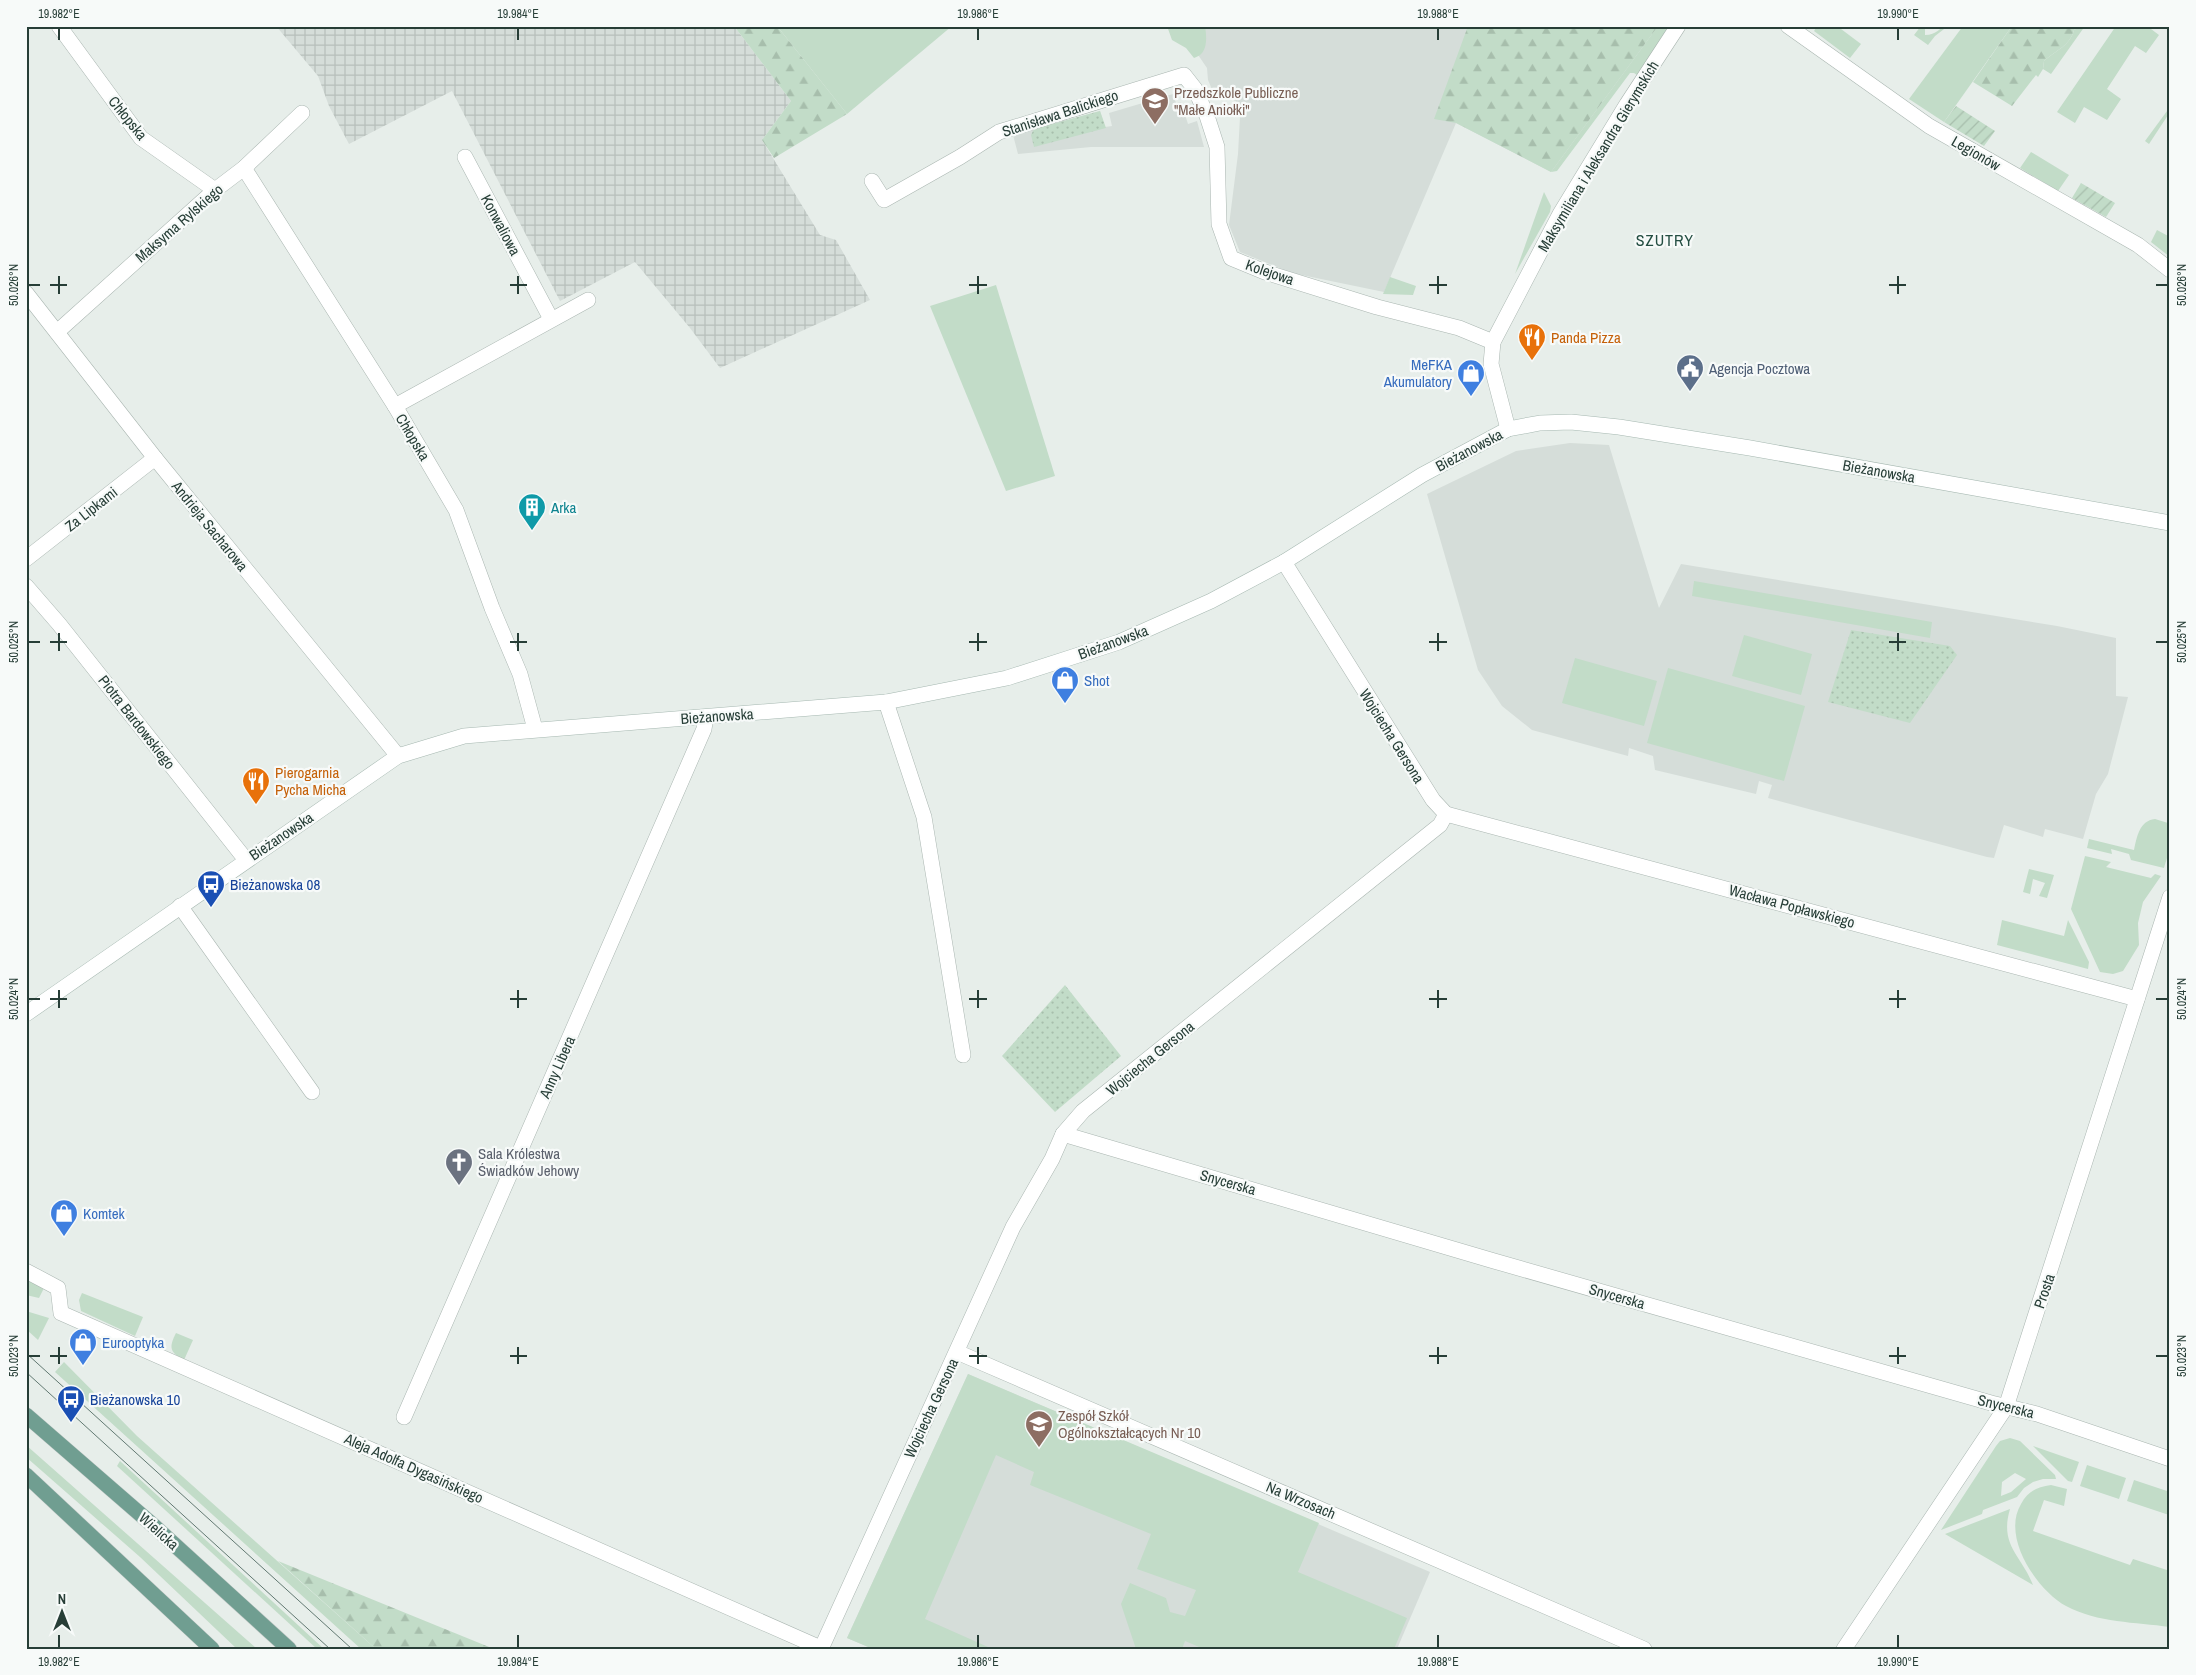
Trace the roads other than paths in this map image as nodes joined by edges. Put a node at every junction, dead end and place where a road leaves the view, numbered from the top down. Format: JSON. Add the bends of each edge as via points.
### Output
{"nodes":[{"id":1,"x":59,"y":26,"type":"edge"},
{"id":2,"x":1678,"y":26,"type":"edge"},
{"id":3,"x":1788,"y":26,"type":"edge"},
{"id":4,"x":1184,"y":75,"type":"joint"},
{"id":5,"x":302,"y":112,"type":"dead end"},
{"id":6,"x":465,"y":157,"type":"dead end"},
{"id":7,"x":244,"y":168,"type":"junction"},
{"id":8,"x":872,"y":181,"type":"dead end"},
{"id":9,"x":215,"y":190,"type":"junction"},
{"id":10,"x":2170,"y":270,"type":"edge"},
{"id":11,"x":26,"y":293,"type":"edge"},
{"id":12,"x":588,"y":300,"type":"dead end"},
{"id":13,"x":551,"y":319,"type":"junction"},
{"id":14,"x":57,"y":332,"type":"junction"},
{"id":15,"x":1493,"y":342,"type":"junction"},
{"id":16,"x":395,"y":406,"type":"junction"},
{"id":17,"x":1508,"y":429,"type":"junction"},
{"id":18,"x":155,"y":458,"type":"junction"},
{"id":19,"x":2170,"y":523,"type":"edge"},
{"id":20,"x":26,"y":560,"type":"edge"},
{"id":21,"x":1284,"y":562,"type":"junction"},
{"id":22,"x":26,"y":586,"type":"edge"},
{"id":23,"x":886,"y":702,"type":"junction"},
{"id":24,"x":706,"y":717,"type":"junction"},
{"id":25,"x":535,"y":730,"type":"junction"},
{"id":26,"x":398,"y":756,"type":"junction"},
{"id":27,"x":1446,"y":814,"type":"junction"},
{"id":28,"x":246,"y":860,"type":"junction"},
{"id":29,"x":2170,"y":897,"type":"edge"},
{"id":30,"x":180,"y":906,"type":"junction"},
{"id":31,"x":2137,"y":998,"type":"junction"},
{"id":32,"x":26,"y":1014,"type":"edge"},
{"id":33,"x":964,"y":1054,"type":"dead end"},
{"id":34,"x":312,"y":1092,"type":"dead end"},
{"id":35,"x":1063,"y":1134,"type":"junction"},
{"id":36,"x":26,"y":1271,"type":"edge"},
{"id":37,"x":957,"y":1352,"type":"junction"},
{"id":38,"x":2006,"y":1407,"type":"junction"},
{"id":39,"x":26,"y":1415,"type":"edge"},
{"id":40,"x":404,"y":1417,"type":"dead end"},
{"id":41,"x":2170,"y":1459,"type":"edge"},
{"id":42,"x":26,"y":1475,"type":"edge"},
{"id":43,"x":212,"y":1649,"type":"edge"},
{"id":44,"x":289,"y":1649,"type":"edge"},
{"id":45,"x":822,"y":1649,"type":"edge"},
{"id":46,"x":1644,"y":1649,"type":"edge"},
{"id":47,"x":1844,"y":1649,"type":"edge"}],
"edges":[{"from":1,"to":9,"type":"street","name":"Chłopska","via":[[141,138]]},
{"from":2,"to":15,"type":"street","name":"Maksymiliana i Aleksandra Gierymskich","via":[[1560,214]]},
{"from":3,"to":10,"type":"street","name":"Legionów","via":[[1929,126],[2138,245]]},
{"from":4,"to":8,"type":"street","name":"Stanisława Balickiego","via":[[999,132],[884,200]]},
{"from":4,"to":15,"type":"street","name":"Kolejowa","via":[[1195,89],[1217,147],[1219,224],[1231,258],[1377,307],[1459,328]]},
{"from":5,"to":7,"type":"street","name":"Maksyma Rylskiego"},
{"from":6,"to":13,"type":"street","name":"Konwaliowa"},
{"from":7,"to":9,"type":"street","name":"Maksyma Rylskiego"},
{"from":7,"to":16,"type":"street","name":"Chłopska"},
{"from":9,"to":14,"type":"street","name":"Maksyma Rylskiego"},
{"from":11,"to":14,"type":"street","name":"Andrieja Sacharowa"},
{"from":12,"to":13,"type":"street"},
{"from":13,"to":16,"type":"street"},
{"from":14,"to":18,"type":"street","name":"Andrieja Sacharowa"},
{"from":15,"to":17,"type":"street","name":"Maksymiliana i Aleksandra Gierymskich","via":[[1491,364]]},
{"from":16,"to":25,"type":"street","name":"Chłopska","via":[[456,510],[520,674]]},
{"from":17,"to":19,"type":"street","name":"Bieżanowska","via":[[1571,422],[1619,426]]},
{"from":17,"to":21,"type":"street","name":"Bieżanowska","via":[[1422,475]]},
{"from":18,"to":20,"type":"street","name":"Za Lipkami"},
{"from":18,"to":26,"type":"street","name":"Andrieja Sacharowa"},
{"from":21,"to":23,"type":"street","name":"Bieżanowska","via":[[1211,601],[1119,642],[1007,678]]},
{"from":21,"to":27,"type":"street","name":"Wojciecha Gersona","via":[[1433,800]]},
{"from":22,"to":28,"type":"street","name":"Piotra Bardowskiego"},
{"from":23,"to":24,"type":"street","name":"Bieżanowska"},
{"from":23,"to":33,"type":"street","via":[[924,816]]},
{"from":24,"to":25,"type":"street","name":"Bieżanowska"},
{"from":24,"to":40,"type":"street","name":"Anny Libera","via":[[704,730]]},
{"from":25,"to":26,"type":"street","name":"Bieżanowska","via":[[464,736]]},
{"from":26,"to":28,"type":"street","name":"Bieżanowska"},
{"from":27,"to":31,"type":"street","name":"Wacława Popławskiego"},
{"from":27,"to":35,"type":"street","name":"Wojciecha Gersona","via":[[1440,825],[1084,1111]]},
{"from":28,"to":30,"type":"street","name":"Bieżanowska"},
{"from":29,"to":31,"type":"street","name":"Prosta"},
{"from":30,"to":32,"type":"street","name":"Bieżanowska"},
{"from":30,"to":34,"type":"street"},
{"from":31,"to":38,"type":"street","name":"Prosta"},
{"from":35,"to":37,"type":"street","name":"Wojciecha Gersona","via":[[1013,1226]]},
{"from":35,"to":38,"type":"street","name":"Snycerska"},
{"from":36,"to":45,"type":"street","name":"Aleja Adolfa Dygasińskiego","via":[[58,1288],[61,1312]]},
{"from":37,"to":45,"type":"street","name":"Wojciecha Gersona"},
{"from":37,"to":46,"type":"street","name":"Na Wrzosach"},
{"from":38,"to":41,"type":"street","name":"Snycerska","via":[[2037,1414]]},
{"from":38,"to":47,"type":"street","name":"Prosta"},
{"from":39,"to":44,"type":"main road","name":"Wielicka"},
{"from":42,"to":43,"type":"main road"}]}
